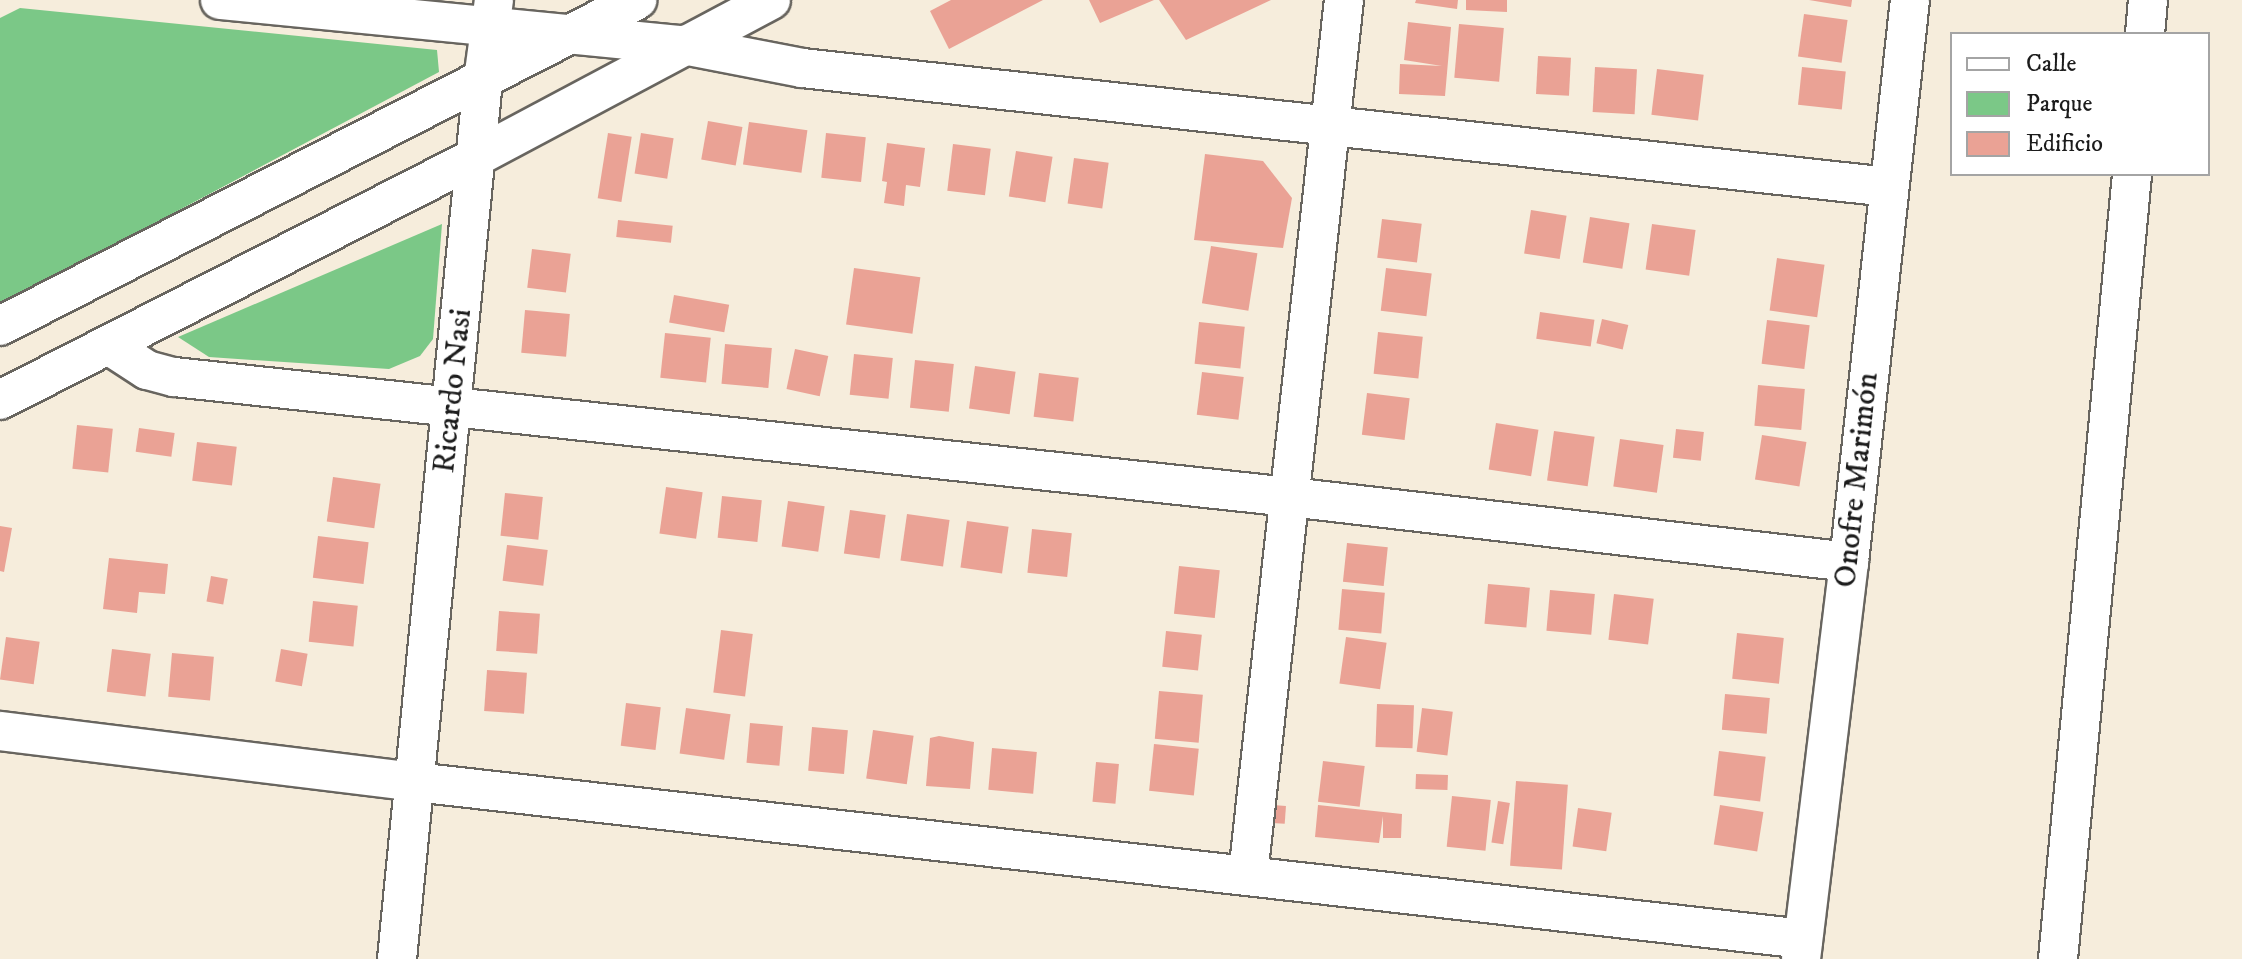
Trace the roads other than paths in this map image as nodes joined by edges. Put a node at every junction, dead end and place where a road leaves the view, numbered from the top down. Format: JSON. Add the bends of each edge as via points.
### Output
{"nodes":[{"id":1,"x":220,"y":0,"type":"edge"},
{"id":2,"x":637,"y":0,"type":"edge"},
{"id":3,"x":771,"y":0,"type":"edge"},
{"id":4,"x":1344,"y":0,"type":"edge"},
{"id":5,"x":1910,"y":0,"type":"edge"},
{"id":6,"x":2148,"y":0,"type":"edge"},
{"id":7,"x":493,"y":15,"type":"edge"},
{"id":8,"x":2145,"y":32,"type":"edge"},
{"id":9,"x":568,"y":36,"type":"junction"},
{"id":10,"x":683,"y":45,"type":"junction"},
{"id":11,"x":483,"y":80,"type":"junction"},
{"id":12,"x":1329,"y":126,"type":"junction"},
{"id":13,"x":476,"y":157,"type":"junction"},
{"id":14,"x":2132,"y":176,"type":"edge"},
{"id":15,"x":1888,"y":187,"type":"junction"},
{"id":16,"x":0,"y":326,"type":"edge"},
{"id":17,"x":110,"y":346,"type":"junction"},
{"id":18,"x":0,"y":400,"type":"edge"},
{"id":19,"x":451,"y":406,"type":"junction"},
{"id":20,"x":1290,"y":497,"type":"junction"},
{"id":21,"x":1849,"y":562,"type":"junction"},
{"id":22,"x":0,"y":731,"type":"edge"},
{"id":23,"x":415,"y":782,"type":"junction"},
{"id":24,"x":1248,"y":875,"type":"junction"},
{"id":25,"x":1802,"y":949,"type":"edge"},
{"id":26,"x":397,"y":959,"type":"edge"},
{"id":27,"x":2058,"y":959,"type":"edge"}],
"edges":[{"from":1,"to":7,"type":"street"},
{"from":2,"to":9,"type":"street"},
{"from":3,"to":10,"type":"street"},
{"from":4,"to":12,"type":"street"},
{"from":5,"to":15,"type":"street","name":"Onofre Marimón"},
{"from":6,"to":8,"type":"street"},
{"from":7,"to":9,"type":"street"},
{"from":7,"to":11,"type":"street","name":"Ricardo Nasi"},
{"from":9,"to":10,"type":"street"},
{"from":9,"to":11,"type":"street"},
{"from":10,"to":12,"type":"street","via":[[802,68]]},
{"from":10,"to":13,"type":"street"},
{"from":11,"to":13,"type":"street","name":"Ricardo Nasi"},
{"from":11,"to":16,"type":"street"},
{"from":12,"to":15,"type":"street"},
{"from":12,"to":20,"type":"street"},
{"from":13,"to":17,"type":"street"},
{"from":13,"to":19,"type":"street","name":"Ricardo Nasi"},
{"from":14,"to":27,"type":"street"},
{"from":15,"to":21,"type":"street","name":"Onofre Marimón"},
{"from":17,"to":18,"type":"street"},
{"from":17,"to":19,"type":"street","via":[[147,370],[174,377]]},
{"from":19,"to":20,"type":"street"},
{"from":19,"to":23,"type":"street","name":"Ricardo Nasi"},
{"from":20,"to":21,"type":"street"},
{"from":20,"to":24,"type":"street"},
{"from":21,"to":25,"type":"street","name":"Onofre Marimón"},
{"from":22,"to":23,"type":"street"},
{"from":23,"to":24,"type":"street"},
{"from":23,"to":26,"type":"street","name":"Ricardo Nasi"},
{"from":24,"to":25,"type":"street"}]}
